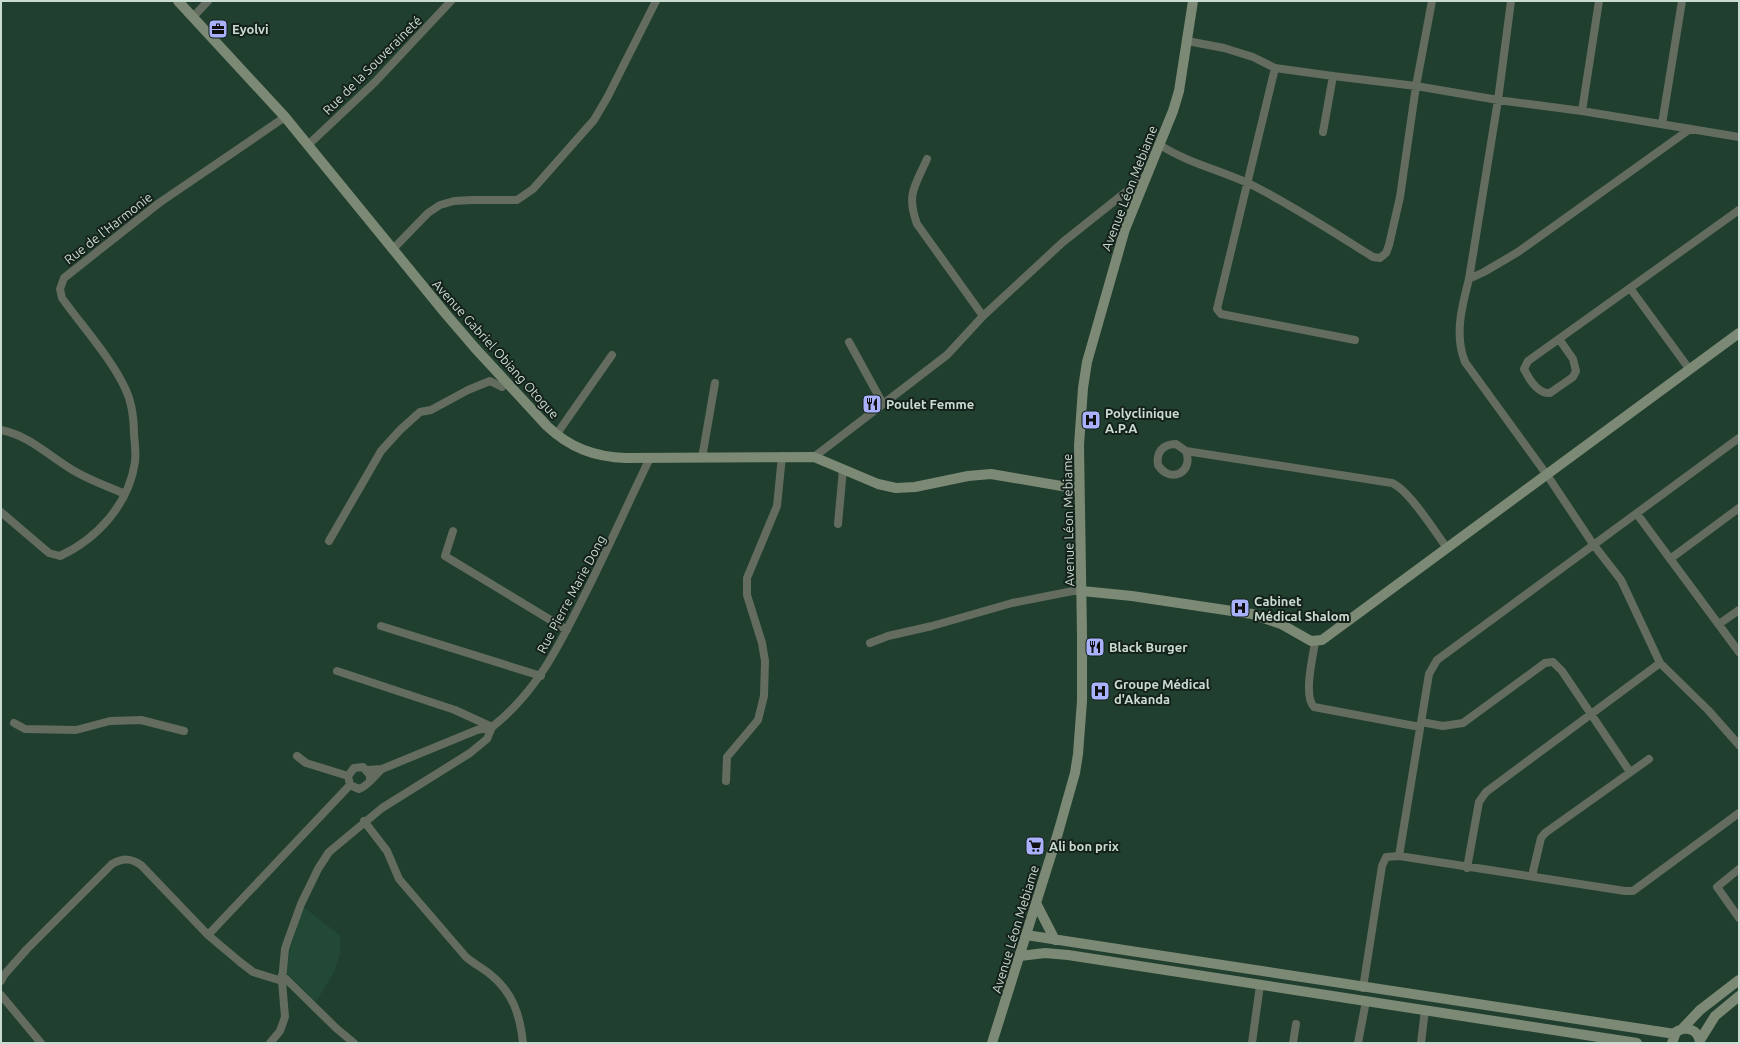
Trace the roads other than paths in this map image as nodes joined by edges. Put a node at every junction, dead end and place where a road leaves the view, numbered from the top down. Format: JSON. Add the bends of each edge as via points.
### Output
{"nodes":[{"id":1,"x":178,"y":1,"type":"edge"},
{"id":2,"x":208,"y":1,"type":"edge"},
{"id":3,"x":451,"y":1,"type":"edge"},
{"id":4,"x":656,"y":1,"type":"edge"},
{"id":5,"x":1193,"y":1,"type":"edge"},
{"id":6,"x":1432,"y":1,"type":"edge"},
{"id":7,"x":1511,"y":1,"type":"edge"},
{"id":8,"x":1599,"y":1,"type":"edge"},
{"id":9,"x":1682,"y":1,"type":"edge"},
{"id":10,"x":193,"y":17,"type":"junction"},
{"id":11,"x":1186,"y":41,"type":"junction"},
{"id":12,"x":1275,"y":68,"type":"junction"},
{"id":13,"x":1333,"y":76,"type":"junction"},
{"id":14,"x":1416,"y":86,"type":"junction"},
{"id":15,"x":1498,"y":100,"type":"junction"},
{"id":16,"x":1582,"y":111,"type":"junction"},
{"id":17,"x":285,"y":117,"type":"junction"},
{"id":18,"x":1662,"y":124,"type":"junction"},
{"id":19,"x":1690,"y":129,"type":"junction"},
{"id":20,"x":1323,"y":132,"type":"dead end"},
{"id":21,"x":1739,"y":137,"type":"edge"},
{"id":22,"x":308,"y":144,"type":"junction"},
{"id":23,"x":1160,"y":146,"type":"junction"},
{"id":24,"x":927,"y":158,"type":"dead end"},
{"id":25,"x":1146,"y":176,"type":"junction"},
{"id":26,"x":1249,"y":184,"type":"junction"},
{"id":27,"x":1739,"y":210,"type":"edge"},
{"id":28,"x":392,"y":250,"type":"junction"},
{"id":29,"x":1469,"y":279,"type":"junction"},
{"id":30,"x":1630,"y":288,"type":"junction"},
{"id":31,"x":983,"y":316,"type":"junction"},
{"id":32,"x":1739,"y":333,"type":"edge"},
{"id":33,"x":1559,"y":339,"type":"junction"},
{"id":34,"x":1355,"y":340,"type":"dead end"},
{"id":35,"x":848,"y":342,"type":"dead end"},
{"id":36,"x":612,"y":355,"type":"dead end"},
{"id":37,"x":1690,"y":370,"type":"junction"},
{"id":38,"x":506,"y":383,"type":"junction"},
{"id":39,"x":716,"y":383,"type":"dead end"},
{"id":40,"x":883,"y":404,"type":"junction"},
{"id":41,"x":1,"y":430,"type":"edge"},
{"id":42,"x":556,"y":435,"type":"junction"},
{"id":43,"x":1739,"y":438,"type":"edge"},
{"id":44,"x":1186,"y":451,"type":"dead end"},
{"id":45,"x":782,"y":456,"type":"junction"},
{"id":46,"x":814,"y":457,"type":"junction"},
{"id":47,"x":650,"y":458,"type":"junction"},
{"id":48,"x":702,"y":458,"type":"junction"},
{"id":49,"x":843,"y":469,"type":"junction"},
{"id":50,"x":1547,"y":475,"type":"junction"},
{"id":51,"x":1079,"y":489,"type":"junction"},
{"id":52,"x":125,"y":494,"type":"junction"},
{"id":53,"x":1739,"y":508,"type":"edge"},
{"id":54,"x":1,"y":512,"type":"edge"},
{"id":55,"x":1637,"y":514,"type":"junction"},
{"id":56,"x":838,"y":524,"type":"dead end"},
{"id":57,"x":453,"y":531,"type":"dead end"},
{"id":58,"x":328,"y":541,"type":"dead end"},
{"id":59,"x":1593,"y":544,"type":"junction"},
{"id":60,"x":1447,"y":548,"type":"junction"},
{"id":61,"x":1670,"y":559,"type":"junction"},
{"id":62,"x":1082,"y":591,"type":"junction"},
{"id":63,"x":1739,"y":610,"type":"edge"},
{"id":64,"x":1719,"y":624,"type":"junction"},
{"id":65,"x":381,"y":626,"type":"dead end"},
{"id":66,"x":567,"y":630,"type":"junction"},
{"id":67,"x":1315,"y":642,"type":"junction"},
{"id":68,"x":870,"y":643,"type":"dead end"},
{"id":69,"x":1739,"y":652,"type":"edge"},
{"id":70,"x":1660,"y":663,"type":"junction"},
{"id":71,"x":337,"y":671,"type":"dead end"},
{"id":72,"x":541,"y":676,"type":"junction"},
{"id":73,"x":1591,"y":714,"type":"junction"},
{"id":74,"x":14,"y":723,"type":"dead end"},
{"id":75,"x":1420,"y":725,"type":"junction"},
{"id":76,"x":492,"y":727,"type":"junction"},
{"id":77,"x":184,"y":731,"type":"dead end"},
{"id":78,"x":1739,"y":745,"type":"edge"},
{"id":79,"x":297,"y":756,"type":"dead end"},
{"id":80,"x":1648,"y":759,"type":"dead end"},
{"id":81,"x":382,"y":769,"type":"junction"},
{"id":82,"x":367,"y":770,"type":"junction"},
{"id":83,"x":1630,"y":772,"type":"junction"},
{"id":84,"x":348,"y":776,"type":"junction"},
{"id":85,"x":370,"y":780,"type":"junction"},
{"id":86,"x":726,"y":781,"type":"dead end"},
{"id":87,"x":350,"y":785,"type":"junction"},
{"id":88,"x":1739,"y":813,"type":"edge"},
{"id":89,"x":364,"y":822,"type":"junction"},
{"id":90,"x":1399,"y":856,"type":"junction"},
{"id":91,"x":1467,"y":868,"type":"junction"},
{"id":92,"x":1739,"y":869,"type":"edge"},
{"id":93,"x":1532,"y":876,"type":"junction"},
{"id":94,"x":1036,"y":903,"type":"junction"},
{"id":95,"x":1739,"y":918,"type":"edge"},
{"id":96,"x":208,"y":935,"type":"junction"},
{"id":97,"x":1026,"y":936,"type":"junction"},
{"id":98,"x":1056,"y":940,"type":"junction"},
{"id":99,"x":1020,"y":956,"type":"junction"},
{"id":100,"x":282,"y":978,"type":"junction"},
{"id":101,"x":1739,"y":980,"type":"edge"},
{"id":102,"x":1,"y":981,"type":"edge"},
{"id":103,"x":1260,"y":985,"type":"junction"},
{"id":104,"x":1363,"y":988,"type":"junction"},
{"id":105,"x":1,"y":995,"type":"edge"},
{"id":106,"x":1739,"y":996,"type":"edge"},
{"id":107,"x":1366,"y":1001,"type":"junction"},
{"id":108,"x":1426,"y":1010,"type":"junction"},
{"id":109,"x":1296,"y":1024,"type":"dead end"},
{"id":110,"x":1677,"y":1035,"type":"edge"},
{"id":111,"x":1700,"y":1041,"type":"edge"},
{"id":112,"x":41,"y":1043,"type":"edge"},
{"id":113,"x":270,"y":1043,"type":"edge"},
{"id":114,"x":354,"y":1043,"type":"edge"},
{"id":115,"x":523,"y":1043,"type":"edge"},
{"id":116,"x":992,"y":1043,"type":"edge"},
{"id":117,"x":1252,"y":1043,"type":"edge"},
{"id":118,"x":1293,"y":1043,"type":"edge"},
{"id":119,"x":1358,"y":1043,"type":"edge"},
{"id":120,"x":1421,"y":1043,"type":"edge"},
{"id":121,"x":1637,"y":1043,"type":"edge"}],
"edges":[{"from":1,"to":10,"type":"street","name":"Avenue Gabriel Obiang Otogue"},
{"from":2,"to":10,"type":"street"},
{"from":3,"to":22,"type":"street","name":"Rue de la Souveraineté","via":[[375,82]]},
{"from":4,"to":28,"type":"street","via":[[594,120],[533,189],[517,200],[460,201],[440,205],[428,213]]},
{"from":5,"to":11,"type":"street","name":"Avenue Léon Mebiame"},
{"from":6,"to":14,"type":"street"},
{"from":7,"to":15,"type":"street"},
{"from":8,"to":16,"type":"street"},
{"from":9,"to":18,"type":"street"},
{"from":10,"to":17,"type":"street","name":"Avenue Gabriel Obiang Otogue"},
{"from":11,"to":12,"type":"street","via":[[1224,48],[1253,57]]},
{"from":11,"to":23,"type":"street","name":"Avenue Léon Mebiame","via":[[1179,91]]},
{"from":12,"to":13,"type":"street"},
{"from":12,"to":26,"type":"street"},
{"from":13,"to":14,"type":"street"},
{"from":13,"to":20,"type":"street"},
{"from":14,"to":15,"type":"street"},
{"from":14,"to":26,"type":"street","via":[[1400,197],[1389,245],[1386,253],[1380,258],[1373,257]]},
{"from":15,"to":16,"type":"street"},
{"from":15,"to":29,"type":"street"},
{"from":16,"to":18,"type":"street"},
{"from":17,"to":22,"type":"street","name":"Avenue Gabriel Obiang Otogue"},
{"from":17,"to":52,"type":"street","name":"Rue de l'Harmonie","via":[[159,203],[64,278],[60,289],[62,298],[118,374],[131,406],[135,462]]},
{"from":18,"to":19,"type":"street"},
{"from":19,"to":21,"type":"street"},
{"from":19,"to":29,"type":"street","via":[[1518,252]]},
{"from":22,"to":28,"type":"street","name":"Avenue Gabriel Obiang Otogue"},
{"from":23,"to":25,"type":"street","name":"Avenue Léon Mebiame"},
{"from":23,"to":26,"type":"street"},
{"from":24,"to":31,"type":"street","via":[[911,194],[912,210],[917,224]]},
{"from":25,"to":31,"type":"street","via":[[1080,227]]},
{"from":25,"to":51,"type":"street","name":"Avenue Léon Mebiame","via":[[1118,252],[1090,351],[1083,388]]},
{"from":26,"to":34,"type":"street","via":[[1218,311],[1221,314]]},
{"from":27,"to":30,"type":"street"},
{"from":28,"to":38,"type":"street","name":"Avenue Gabriel Obiang Otogue"},
{"from":29,"to":50,"type":"street","via":[[1459,341],[1465,362]]},
{"from":30,"to":33,"type":"street"},
{"from":30,"to":37,"type":"street"},
{"from":31,"to":40,"type":"street","via":[[947,355]]},
{"from":32,"to":37,"type":"street"},
{"from":33,"to":33,"type":"street","via":[[1525,365],[1527,375],[1540,391],[1546,394],[1573,376],[1576,371],[1573,359]]},
{"from":35,"to":40,"type":"street"},
{"from":36,"to":42,"type":"street"},
{"from":37,"to":50,"type":"street"},
{"from":38,"to":42,"type":"street","name":"Avenue Gabriel Obiang Otogue"},
{"from":38,"to":58,"type":"street","via":[[502,387],[490,381],[431,410],[420,412],[382,451]]},
{"from":39,"to":48,"type":"street"},
{"from":40,"to":46,"type":"street"},
{"from":41,"to":52,"type":"street","via":[[29,440],[76,472]]},
{"from":42,"to":47,"type":"street","name":"Avenue Gabriel Obiang Otogue","via":[[578,449],[590,453],[608,457]]},
{"from":43,"to":55,"type":"street"},
{"from":44,"to":60,"type":"street","via":[[1398,486]]},
{"from":45,"to":46,"type":"street","name":"Avenue Gabriel Obiang Otogue"},
{"from":45,"to":48,"type":"street","name":"Avenue Gabriel Obiang Otogue"},
{"from":45,"to":86,"type":"street","via":[[777,506],[747,578],[747,595],[762,643],[764,696],[758,720],[727,757]]},
{"from":46,"to":49,"type":"street","name":"Avenue Gabriel Obiang Otogue"},
{"from":47,"to":48,"type":"street","name":"Avenue Gabriel Obiang Otogue"},
{"from":47,"to":66,"type":"street","name":"Rue Pierre Marie Dong","via":[[614,538]]},
{"from":49,"to":51,"type":"street","name":"Avenue Gabriel Obiang Otogue","via":[[878,484],[896,488],[991,474]]},
{"from":49,"to":56,"type":"street"},
{"from":50,"to":59,"type":"street"},
{"from":50,"to":60,"type":"street"},
{"from":51,"to":62,"type":"street","name":"Avenue Léon Mebiame"},
{"from":52,"to":54,"type":"street","name":"Rue de l'Harmonie","via":[[95,534],[75,550],[60,556],[50,553]]},
{"from":53,"to":61,"type":"street"},
{"from":55,"to":59,"type":"street"},
{"from":55,"to":61,"type":"street"},
{"from":57,"to":66,"type":"street","via":[[445,556]]},
{"from":59,"to":70,"type":"street","via":[[1627,590]]},
{"from":59,"to":75,"type":"street","via":[[1437,660],[1429,674]]},
{"from":60,"to":67,"type":"street","via":[[1322,640]]},
{"from":61,"to":64,"type":"street"},
{"from":62,"to":67,"type":"street","via":[[1252,614],[1281,624]]},
{"from":62,"to":68,"type":"street","via":[[1012,603]]},
{"from":62,"to":94,"type":"street","name":"Avenue Léon Mebiame","via":[[1082,701],[1078,754],[1075,773]]},
{"from":63,"to":64,"type":"street"},
{"from":64,"to":69,"type":"street"},
{"from":65,"to":72,"type":"street"},
{"from":66,"to":72,"type":"street","name":"Rue Pierre Marie Dong"},
{"from":67,"to":75,"type":"street","via":[[1308,694],[1314,707]]},
{"from":70,"to":73,"type":"street"},
{"from":70,"to":78,"type":"street"},
{"from":71,"to":76,"type":"street","via":[[448,707]]},
{"from":72,"to":76,"type":"street","name":"Rue Pierre Marie Dong","via":[[511,712]]},
{"from":73,"to":75,"type":"street","via":[[1562,671],[1549,661],[1463,724]]},
{"from":73,"to":83,"type":"street"},
{"from":73,"to":91,"type":"street","via":[[1483,796],[1479,802]]},
{"from":74,"to":77,"type":"street","via":[[25,729],[76,730],[110,721],[141,720]]},
{"from":75,"to":90,"type":"street"},
{"from":76,"to":81,"type":"street","via":[[477,730]]},
{"from":76,"to":89,"type":"street","via":[[487,739],[470,753]]},
{"from":79,"to":84,"type":"street","via":[[306,763]]},
{"from":80,"to":83,"type":"street"},
{"from":81,"to":82,"type":"street"},
{"from":81,"to":85,"type":"street"},
{"from":82,"to":84,"type":"street","via":[[363,767],[354,768]]},
{"from":82,"to":85,"type":"street"},
{"from":83,"to":93,"type":"street","via":[[1545,832],[1541,838]]},
{"from":84,"to":87,"type":"street"},
{"from":85,"to":87,"type":"street","via":[[364,788],[359,789]]},
{"from":87,"to":96,"type":"street"},
{"from":88,"to":93,"type":"street","via":[[1633,890],[1625,891]]},
{"from":89,"to":100,"type":"street","via":[[329,852],[318,869],[301,904],[288,940]]},
{"from":89,"to":115,"type":"street","via":[[387,851],[399,879],[466,957],[508,991]]},
{"from":90,"to":91,"type":"street"},
{"from":90,"to":104,"type":"street","via":[[1386,856],[1382,866]]},
{"from":91,"to":93,"type":"street"},
{"from":92,"to":95,"type":"street","via":[[1717,887]]},
{"from":94,"to":97,"type":"street","name":"Avenue Léon Mebiame"},
{"from":94,"to":98,"type":"street"},
{"from":96,"to":100,"type":"street","via":[[253,972]]},
{"from":96,"to":102,"type":"street","via":[[141,865],[134,861],[120,860],[112,864],[27,949]]},
{"from":97,"to":98,"type":"street"},
{"from":97,"to":99,"type":"street","name":"Avenue Léon Mebiame"},
{"from":98,"to":104,"type":"street"},
{"from":99,"to":103,"type":"street","via":[[1045,953],[1068,955]]},
{"from":99,"to":116,"type":"street","name":"Avenue Léon Mebiame"},
{"from":100,"to":113,"type":"street","via":[[285,1017],[280,1031]]},
{"from":100,"to":114,"type":"street"},
{"from":101,"to":110,"type":"street","via":[[1700,1010]]},
{"from":103,"to":107,"type":"street"},
{"from":103,"to":117,"type":"street"},
{"from":104,"to":110,"type":"street"},
{"from":105,"to":112,"type":"street"},
{"from":106,"to":111,"type":"street","via":[[1715,1016]]},
{"from":107,"to":108,"type":"street"},
{"from":107,"to":119,"type":"street"},
{"from":108,"to":120,"type":"street"},
{"from":108,"to":121,"type":"street"},
{"from":109,"to":118,"type":"street"},
{"from":110,"to":111,"type":"street","via":[[1694,1031]]}]}
